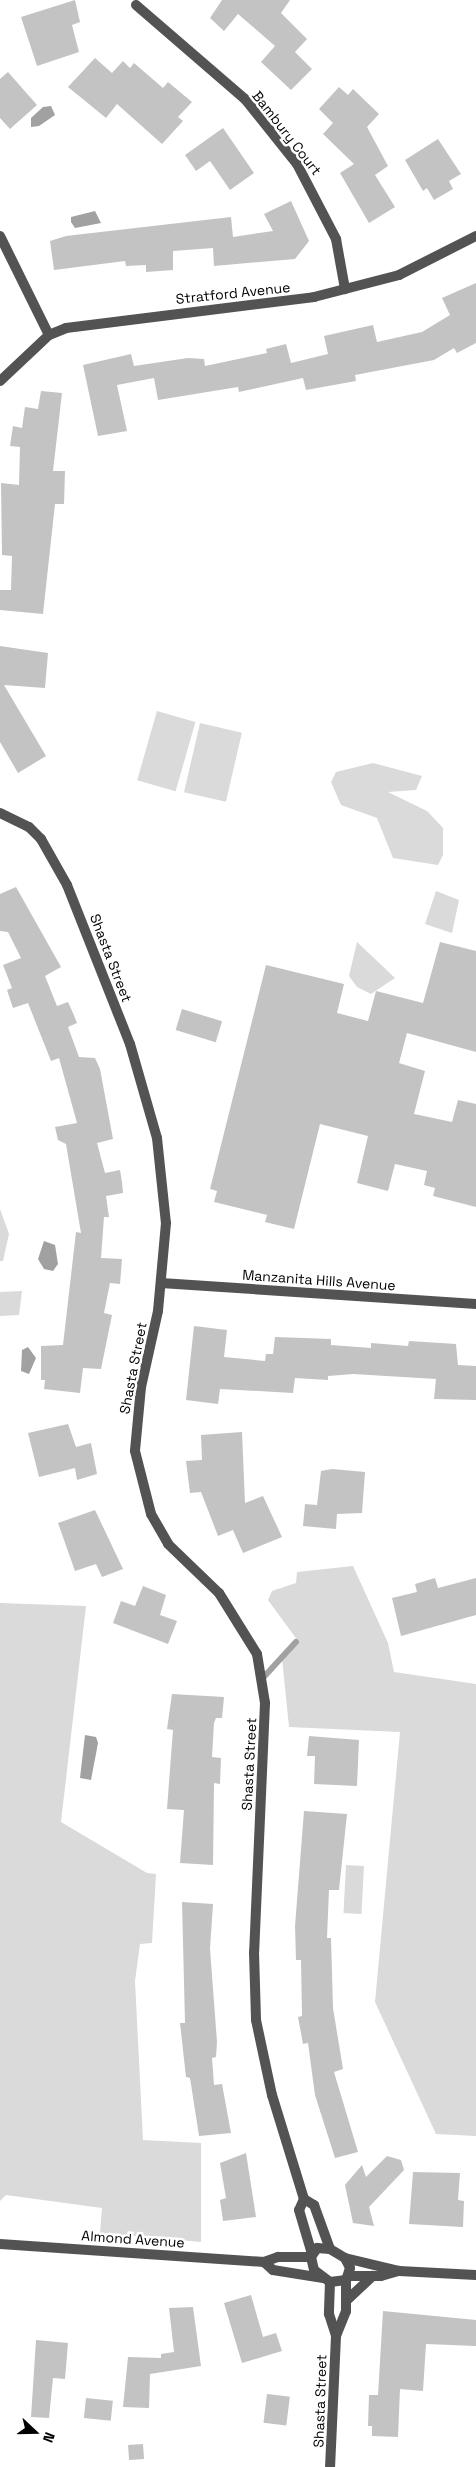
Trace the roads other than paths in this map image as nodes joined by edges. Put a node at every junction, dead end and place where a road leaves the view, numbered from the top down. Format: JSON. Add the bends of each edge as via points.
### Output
{"nodes":[{"id":1,"x":136,"y":5,"type":"dead end"},
{"id":2,"x":0,"y":236,"type":"edge"},
{"id":3,"x":476,"y":236,"type":"edge"},
{"id":4,"x":346,"y":289,"type":"junction"},
{"id":5,"x":49,"y":335,"type":"junction"},
{"id":6,"x":0,"y":381,"type":"edge"},
{"id":7,"x":0,"y":813,"type":"edge"},
{"id":8,"x":161,"y":1283,"type":"junction"},
{"id":9,"x":476,"y":1304,"type":"edge"},
{"id":10,"x":304,"y":2199,"type":"junction"},
{"id":11,"x":0,"y":2244,"type":"edge"},
{"id":12,"x":330,"y":2249,"type":"junction"},
{"id":13,"x":312,"y":2256,"type":"junction"},
{"id":14,"x":345,"y":2258,"type":"junction"},
{"id":15,"x":264,"y":2262,"type":"junction"},
{"id":16,"x":399,"y":2271,"type":"junction"},
{"id":17,"x":476,"y":2275,"type":"edge"},
{"id":18,"x":373,"y":2276,"type":"junction"},
{"id":19,"x":348,"y":2278,"type":"junction"},
{"id":20,"x":326,"y":2280,"type":"junction"},
{"id":21,"x":348,"y":2299,"type":"junction"},
{"id":22,"x":336,"y":2336,"type":"junction"},
{"id":23,"x":330,"y":2467,"type":"edge"}],
"edges":[{"from":1,"to":4,"type":"street","name":"Bambury Court","via":[[245,99],[297,164],[336,239]]},
{"from":2,"to":5,"type":"street"},
{"from":3,"to":4,"type":"street","name":"Stratford Avenue","via":[[425,265]]},
{"from":4,"to":5,"type":"street","name":"Stratford Avenue","via":[[281,303],[83,324]]},
{"from":5,"to":6,"type":"street","name":"Stratford Avenue"},
{"from":7,"to":8,"type":"street","name":"Shasta Street","via":[[29,827],[59,868],[130,1044],[152,1116],[163,1173],[166,1223]]},
{"from":8,"to":9,"type":"street","name":"Manzanita Hills Avenue"},
{"from":8,"to":10,"type":"street","name":"Shasta Street","via":[[138,1417],[138,1470],[151,1514],[168,1544],[219,1593],[256,1654],[265,1703],[254,1952],[256,2020],[272,2095]]},
{"from":10,"to":12,"type":"street","name":"Shasta Street","via":[[314,2205]]},
{"from":10,"to":13,"type":"street","name":"Shasta Street","via":[[299,2210]]},
{"from":11,"to":15,"type":"street","name":"Almond Avenue"},
{"from":12,"to":13,"type":"street","via":[[317,2248]]},
{"from":12,"to":14,"type":"street"},
{"from":13,"to":15,"type":"street","name":"Almond Avenue","via":[[278,2257]]},
{"from":13,"to":20,"type":"street","via":[[314,2270]]},
{"from":14,"to":16,"type":"street"},
{"from":14,"to":19,"type":"street"},
{"from":15,"to":20,"type":"street","name":"Almond Avenue","via":[[273,2270]]},
{"from":16,"to":17,"type":"street"},
{"from":16,"to":18,"type":"street"},
{"from":18,"to":19,"type":"street"},
{"from":18,"to":21,"type":"street"},
{"from":19,"to":20,"type":"street"},
{"from":19,"to":21,"type":"street","name":"Shasta Street"},
{"from":20,"to":22,"type":"street","name":"Shasta Street","via":[[329,2314]]},
{"from":21,"to":22,"type":"street","name":"Shasta Street"},
{"from":22,"to":23,"type":"street","name":"Shasta Street"}]}
